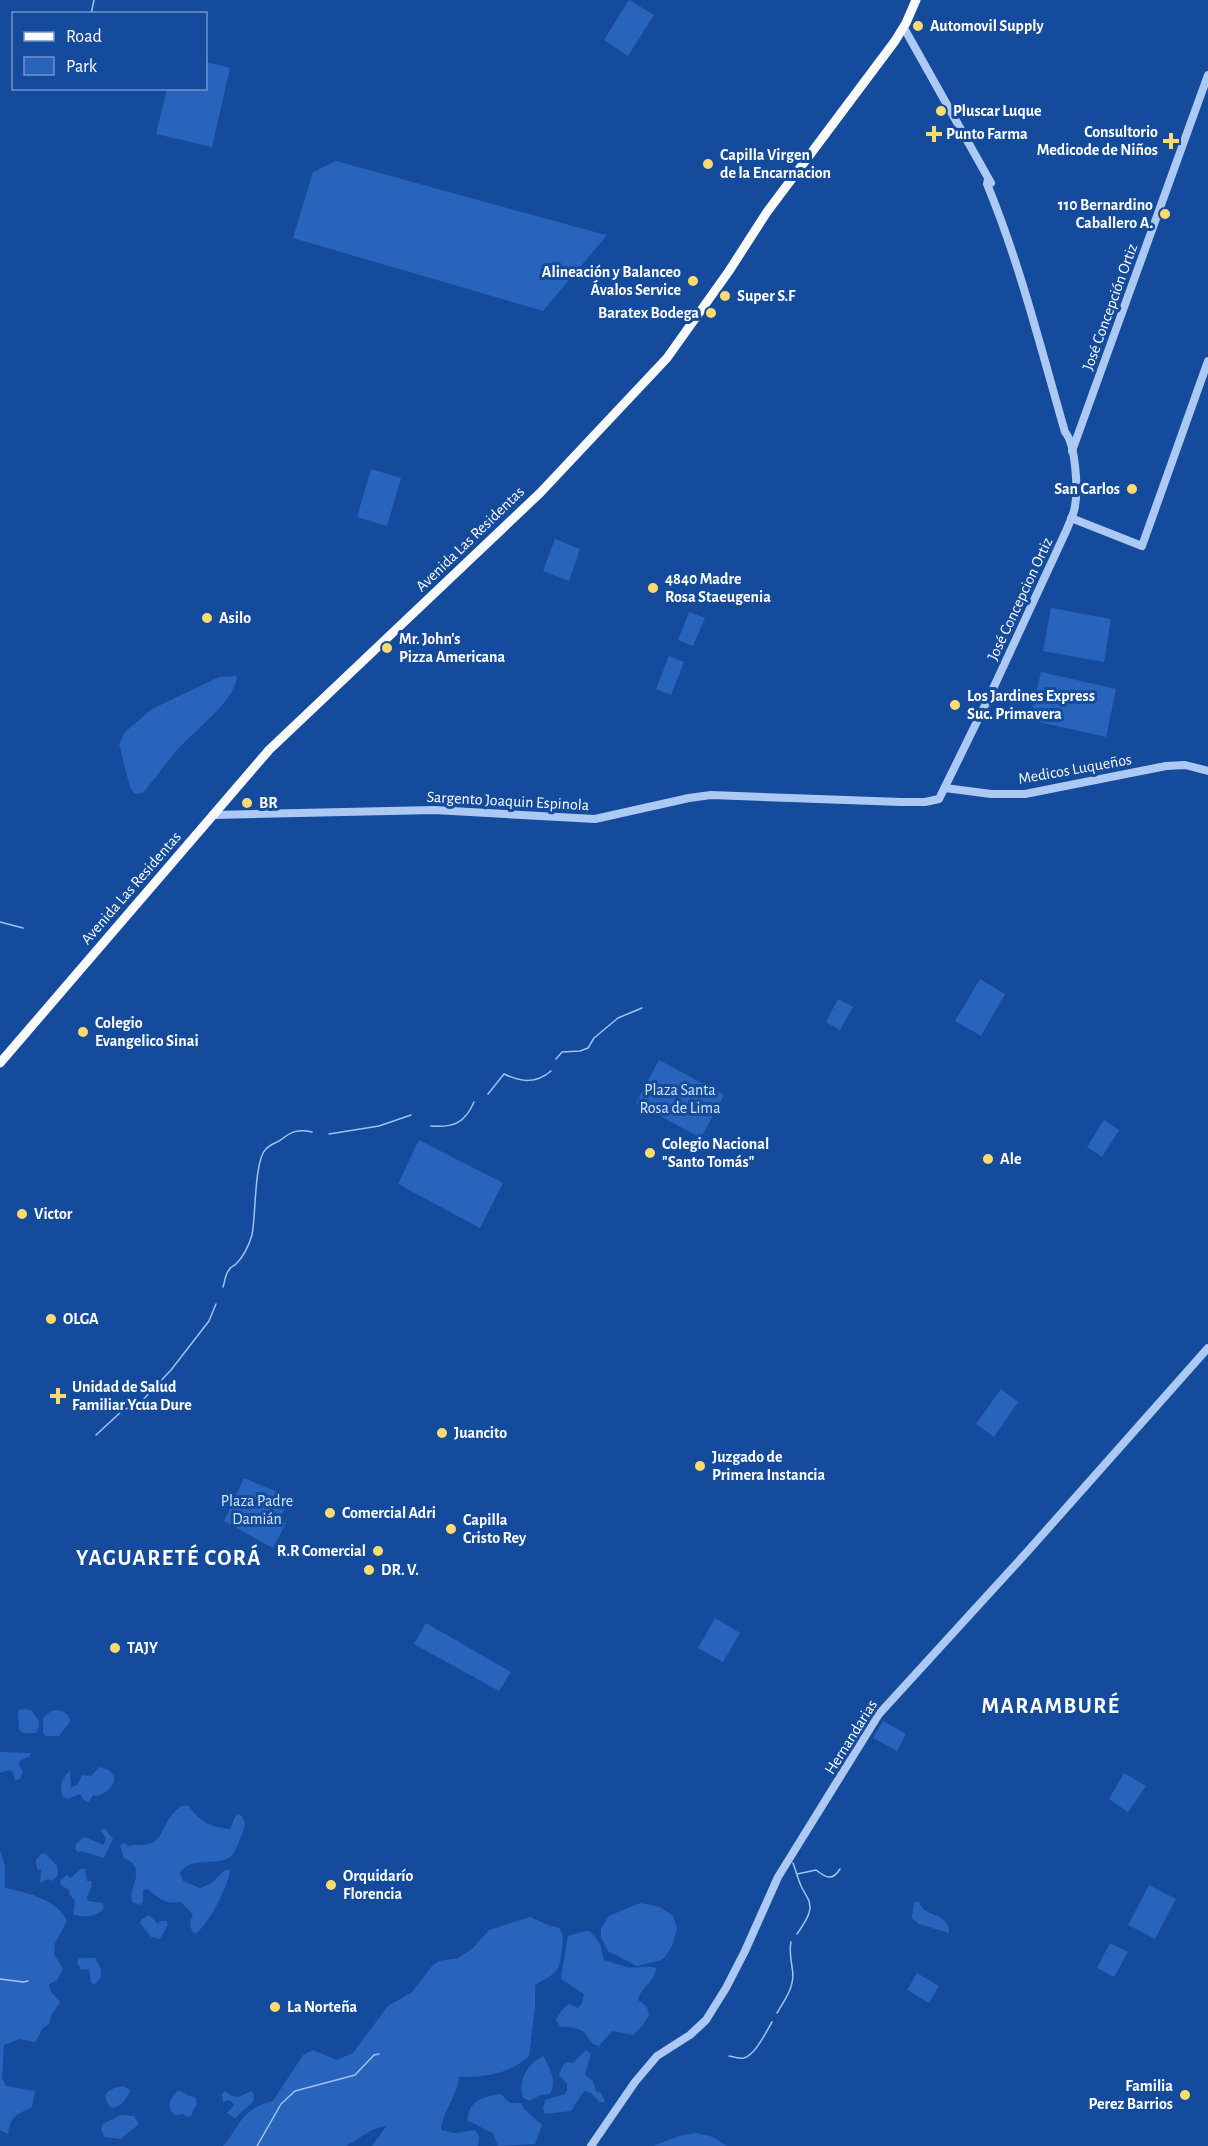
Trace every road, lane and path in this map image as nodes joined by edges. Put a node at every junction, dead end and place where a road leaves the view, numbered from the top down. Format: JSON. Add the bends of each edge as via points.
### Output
{"nodes":[{"id":1,"x":916,"y":0,"type":"edge"},
{"id":2,"x":904,"y":28,"type":"junction"},
{"id":3,"x":1208,"y":75,"type":"edge"},
{"id":4,"x":1208,"y":361,"type":"edge"},
{"id":5,"x":1072,"y":451,"type":"junction"},
{"id":6,"x":1071,"y":518,"type":"junction"},
{"id":7,"x":1208,"y":771,"type":"edge"},
{"id":8,"x":943,"y":792,"type":"junction"},
{"id":9,"x":213,"y":815,"type":"junction"},
{"id":10,"x":0,"y":1063,"type":"edge"},
{"id":11,"x":1208,"y":1348,"type":"edge"},
{"id":12,"x":591,"y":2146,"type":"edge"}],
"edges":[{"from":1,"to":2,"type":"main road","name":"Avenida Las Residentas"},
{"from":2,"to":5,"type":"street","via":[[988,179]]},
{"from":2,"to":9,"type":"main road","name":"Avenida Las Residentas","via":[[654,372],[533,500],[276,743]]},
{"from":3,"to":5,"type":"street","name":"José Concepción Ortiz"},
{"from":4,"to":6,"type":"street","via":[[1142,546]]},
{"from":5,"to":6,"type":"street","name":"José Concepción Ortiz","via":[[1076,487]]},
{"from":6,"to":8,"type":"street","name":"José Concepcion Ortiz"},
{"from":7,"to":8,"type":"street","name":"Medicos Luqueños","via":[[1185,765],[1167,766],[1025,794]]},
{"from":8,"to":9,"type":"street","name":"Sargento Joaquin Espinola","via":[[934,801],[901,802],[711,795],[591,819],[434,810]]},
{"from":9,"to":10,"type":"main road","name":"Avenida Las Residentas"},
{"from":11,"to":12,"type":"street","name":"Hernandarias","via":[[879,1714],[778,1877],[745,1951],[706,2020],[657,2056]]}]}
